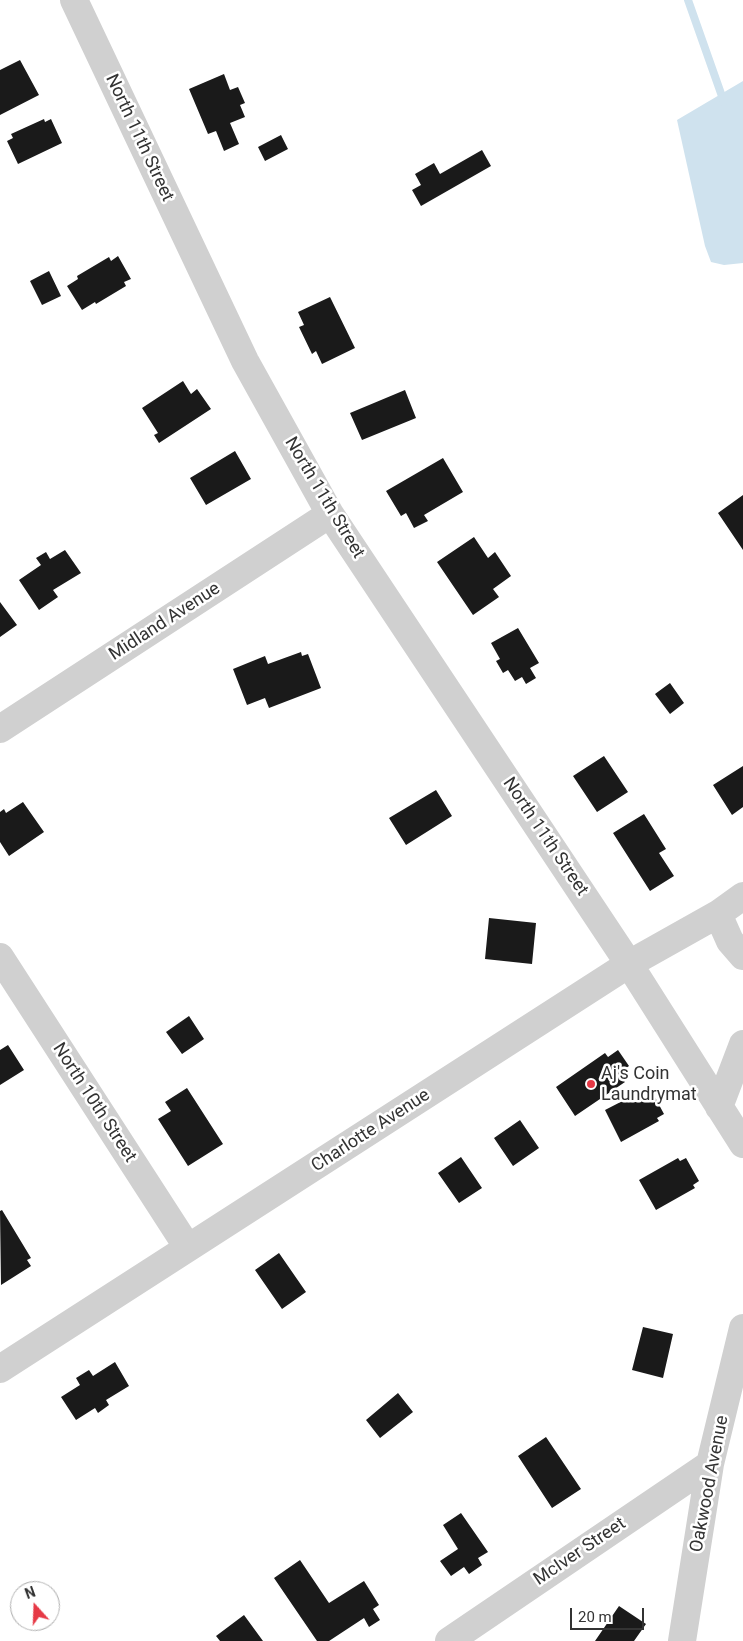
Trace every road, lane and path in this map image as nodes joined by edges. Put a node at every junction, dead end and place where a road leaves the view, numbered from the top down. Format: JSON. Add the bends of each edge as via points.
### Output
{"nodes":[{"id":1,"x":74,"y":0,"type":"edge"},
{"id":2,"x":330,"y":514,"type":"junction"},
{"id":3,"x":0,"y":729,"type":"edge"},
{"id":4,"x":743,"y":896,"type":"edge"},
{"id":5,"x":730,"y":915,"type":"edge"},
{"id":6,"x":743,"y":956,"type":"edge"},
{"id":7,"x":0,"y":957,"type":"edge"},
{"id":8,"x":630,"y":964,"type":"junction"},
{"id":9,"x":743,"y":1044,"type":"edge"},
{"id":10,"x":719,"y":1107,"type":"junction"},
{"id":11,"x":743,"y":1144,"type":"edge"},
{"id":12,"x":188,"y":1248,"type":"junction"},
{"id":13,"x":743,"y":1328,"type":"edge"},
{"id":14,"x":0,"y":1369,"type":"edge"},
{"id":15,"x":710,"y":1464,"type":"junction"},
{"id":16,"x":449,"y":1641,"type":"edge"},
{"id":17,"x":682,"y":1641,"type":"edge"}],
"edges":[{"from":1,"to":2,"type":"street","name":"North 11th Street","via":[[244,361]]},
{"from":2,"to":3,"type":"street","name":"Midland Avenue"},
{"from":2,"to":8,"type":"street","name":"North 11th Street"},
{"from":4,"to":5,"type":"street","name":"Charlotte Avenue"},
{"from":5,"to":6,"type":"street","via":[[730,941]]},
{"from":5,"to":8,"type":"street","name":"Charlotte Avenue"},
{"from":7,"to":12,"type":"street","name":"North 10th Street"},
{"from":8,"to":10,"type":"street"},
{"from":8,"to":12,"type":"street","name":"Charlotte Avenue"},
{"from":9,"to":10,"type":"street"},
{"from":10,"to":11,"type":"street"},
{"from":12,"to":14,"type":"street","name":"Charlotte Avenue"},
{"from":13,"to":15,"type":"street","name":"Oakwood Avenue"},
{"from":15,"to":16,"type":"street","name":"McIver Street"},
{"from":15,"to":17,"type":"street","name":"Oakwood Avenue"}]}
